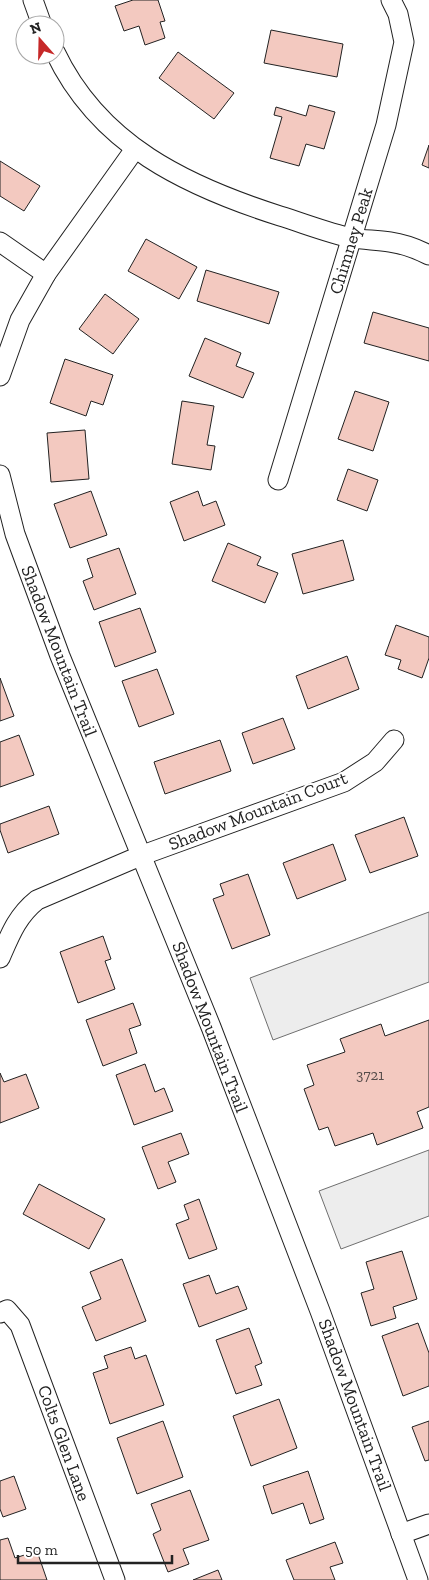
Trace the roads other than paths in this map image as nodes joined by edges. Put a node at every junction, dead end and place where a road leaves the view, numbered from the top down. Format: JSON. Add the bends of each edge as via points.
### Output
{"nodes":[{"id":1,"x":33,"y":0,"type":"edge"},
{"id":2,"x":391,"y":0,"type":"edge"},
{"id":3,"x":38,"y":15,"type":"edge"},
{"id":4,"x":61,"y":65,"type":"edge"},
{"id":5,"x":135,"y":149,"type":"junction"},
{"id":6,"x":352,"y":238,"type":"junction"},
{"id":7,"x":0,"y":242,"type":"edge"},
{"id":8,"x":429,"y":255,"type":"edge"},
{"id":9,"x":46,"y":274,"type":"junction"},
{"id":10,"x":0,"y":376,"type":"edge"},
{"id":11,"x":0,"y":475,"type":"edge"},
{"id":12,"x":278,"y":480,"type":"dead end"},
{"id":13,"x":394,"y":740,"type":"dead end"},
{"id":14,"x":140,"y":856,"type":"junction"},
{"id":15,"x":0,"y":958,"type":"edge"},
{"id":16,"x":4,"y":1312,"type":"edge"},
{"id":17,"x":429,"y":1524,"type":"edge"},
{"id":18,"x":402,"y":1534,"type":"junction"},
{"id":19,"x":115,"y":1580,"type":"edge"},
{"id":20,"x":418,"y":1580,"type":"edge"}],
"edges":[{"from":1,"to":3,"type":"street"},
{"from":2,"to":6,"type":"street","name":"Chimney Peak","via":[[398,14],[404,42],[386,125]]},
{"from":4,"to":5,"type":"street","via":[[84,101]]},
{"from":5,"to":6,"type":"street","via":[[163,168],[215,194]]},
{"from":5,"to":9,"type":"street"},
{"from":6,"to":8,"type":"street","via":[[391,242]]},
{"from":6,"to":12,"type":"street","name":"Chimney Peak"},
{"from":7,"to":9,"type":"street"},
{"from":9,"to":10,"type":"street","via":[[20,320]]},
{"from":11,"to":14,"type":"street","name":"Shadow Mountain Trail","via":[[15,534],[56,647]]},
{"from":13,"to":14,"type":"street","name":"Shadow Mountain Court","via":[[375,762],[344,782]]},
{"from":14,"to":15,"type":"street","name":"Shadow Mountain Court","via":[[37,900],[14,924]]},
{"from":14,"to":18,"type":"street","name":"Shadow Mountain Trail","via":[[327,1328]]},
{"from":16,"to":19,"type":"street","name":"Colts Glen Lane","via":[[20,1325]]},
{"from":17,"to":18,"type":"street"},
{"from":18,"to":20,"type":"street","name":"Shadow Mountain Trail"}]}
